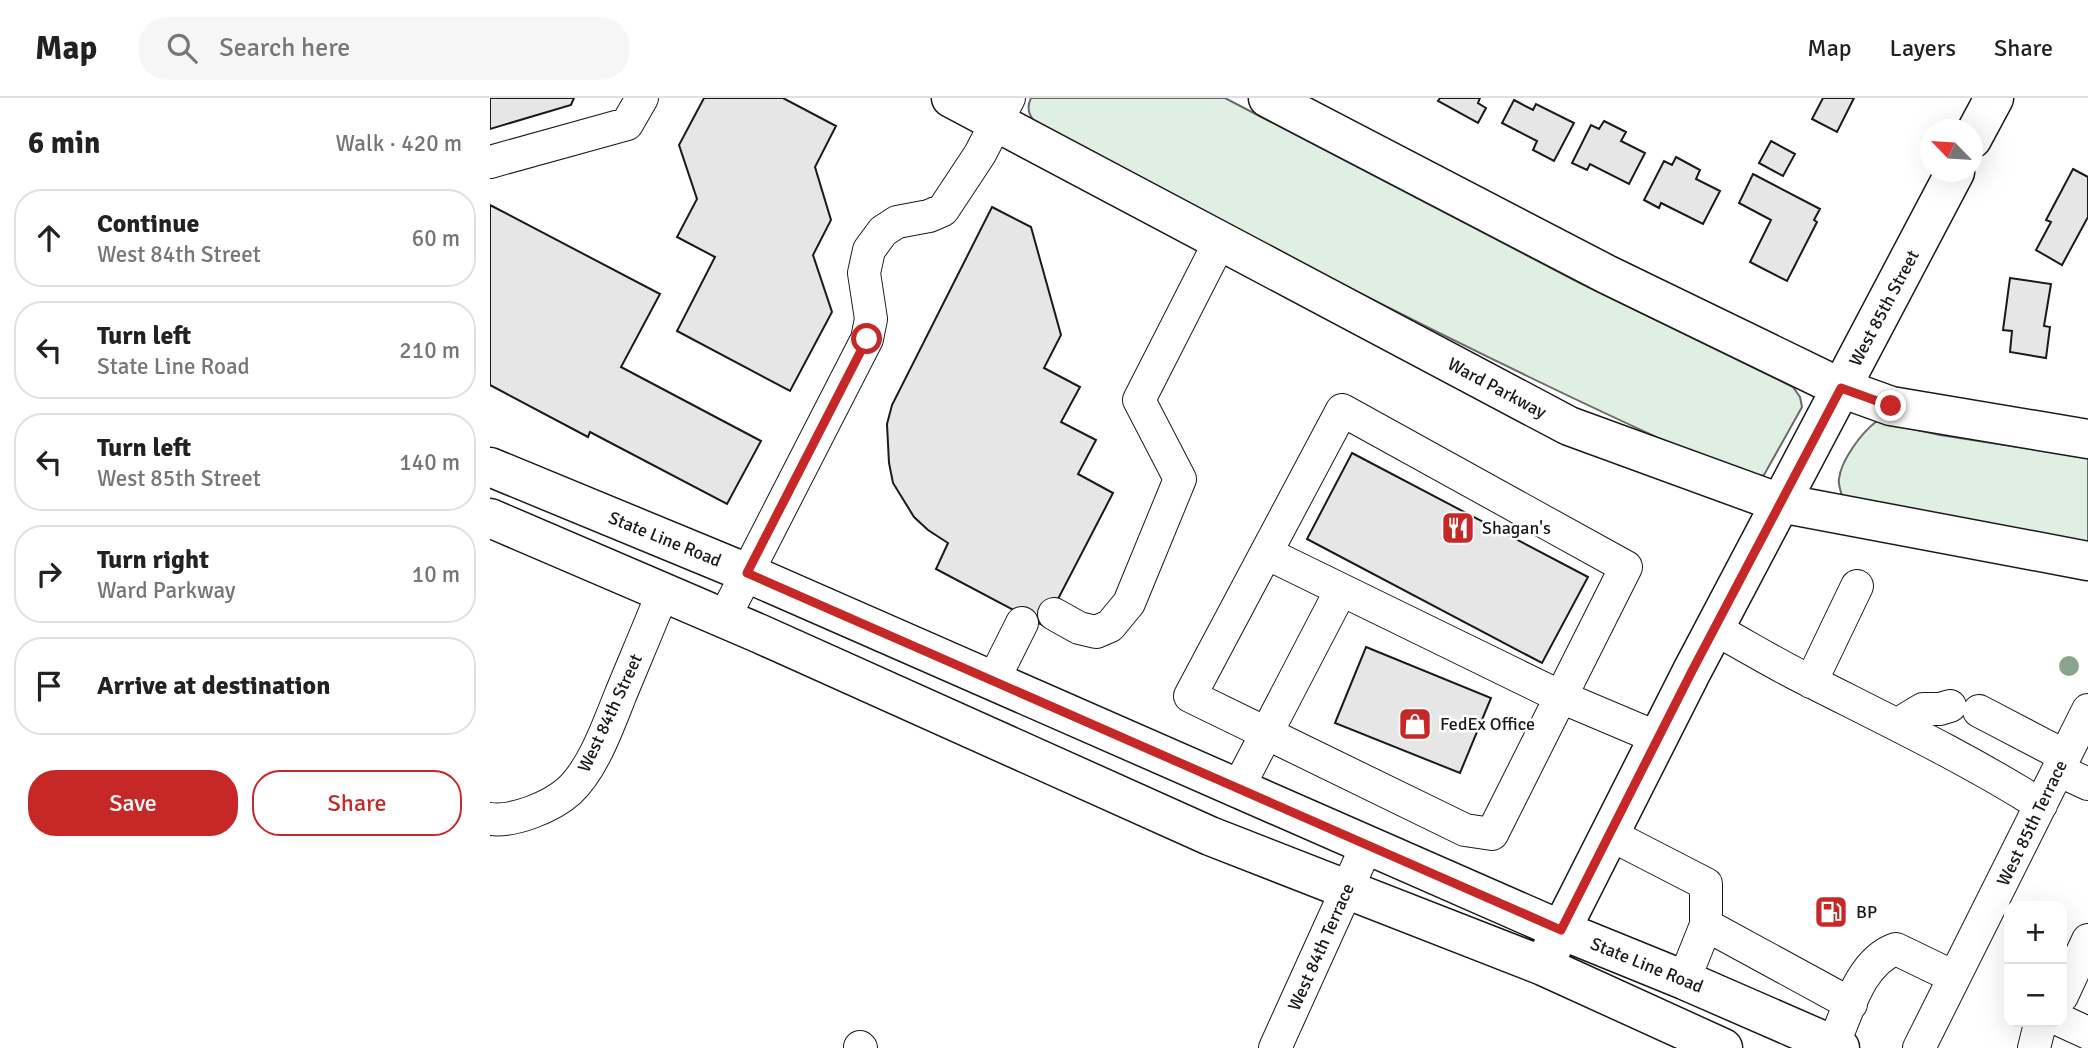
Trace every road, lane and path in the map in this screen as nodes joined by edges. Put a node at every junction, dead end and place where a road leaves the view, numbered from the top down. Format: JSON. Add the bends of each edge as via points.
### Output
{"nodes":[{"id":1,"x":642,"y":98,"type":"edge"},
{"id":2,"x":951,"y":98,"type":"edge"},
{"id":3,"x":1268,"y":98,"type":"edge"},
{"id":4,"x":1994,"y":98,"type":"edge"},
{"id":5,"x":1003,"y":110,"type":"edge"},
{"id":6,"x":1983,"y":119,"type":"edge"},
{"id":7,"x":490,"y":162,"type":"edge"},
{"id":8,"x":1950,"y":182,"type":"edge"},
{"id":9,"x":1220,"y":241,"type":"junction"},
{"id":10,"x":1841,"y":388,"type":"junction"},
{"id":11,"x":2088,"y":439,"type":"edge"},
{"id":12,"x":490,"y":467,"type":"edge"},
{"id":13,"x":1780,"y":503,"type":"junction"},
{"id":14,"x":490,"y":518,"type":"edge"},
{"id":15,"x":1266,"y":553,"type":"junction"},
{"id":16,"x":2088,"y":561,"type":"edge"},
{"id":17,"x":747,"y":573,"type":"junction"},
{"id":18,"x":1857,"y":586,"type":"dead end"},
{"id":19,"x":1341,"y":590,"type":"junction"},
{"id":20,"x":663,"y":592,"type":"junction"},
{"id":21,"x":1054,"y":614,"type":"dead end"},
{"id":22,"x":723,"y":620,"type":"junction"},
{"id":23,"x":1022,"y":624,"type":"dead end"},
{"id":24,"x":1714,"y":629,"type":"junction"},
{"id":25,"x":993,"y":681,"type":"junction"},
{"id":26,"x":1811,"y":682,"type":"junction"},
{"id":27,"x":1561,"y":697,"type":"junction"},
{"id":28,"x":2088,"y":710,"type":"edge"},
{"id":29,"x":1898,"y":724,"type":"junction"},
{"id":30,"x":1265,"y":734,"type":"junction"},
{"id":31,"x":1658,"y":738,"type":"junction"},
{"id":32,"x":2061,"y":763,"type":"junction"},
{"id":33,"x":2088,"y":784,"type":"edge"},
{"id":34,"x":1238,"y":788,"type":"junction"},
{"id":35,"x":2041,"y":805,"type":"junction"},
{"id":36,"x":490,"y":819,"type":"edge"},
{"id":37,"x":1609,"y":834,"type":"junction"},
{"id":38,"x":1367,"y":845,"type":"junction"},
{"id":39,"x":1347,"y":889,"type":"junction"},
{"id":40,"x":1706,"y":925,"type":"junction"},
{"id":41,"x":1561,"y":930,"type":"junction"},
{"id":42,"x":2088,"y":940,"type":"edge"},
{"id":43,"x":1543,"y":966,"type":"junction"},
{"id":44,"x":1954,"y":977,"type":"junction"},
{"id":45,"x":1684,"y":980,"type":"junction"},
{"id":46,"x":2067,"y":985,"type":"edge"},
{"id":47,"x":1851,"y":1004,"type":"junction"},
{"id":48,"x":2067,"y":1023,"type":"edge"},
{"id":49,"x":2040,"y":1027,"type":"edge"},
{"id":50,"x":2088,"y":1033,"type":"edge"},
{"id":51,"x":1836,"y":1047,"type":"edge"},
{"id":52,"x":1275,"y":1048,"type":"edge"},
{"id":53,"x":1723,"y":1048,"type":"edge"},
{"id":54,"x":1919,"y":1048,"type":"edge"},
{"id":55,"x":2034,"y":1048,"type":"edge"}],
"edges":[{"from":1,"to":7,"type":"street","via":[[628,124]]},
{"from":2,"to":5,"type":"main road","name":"Ward Parkway"},
{"from":3,"to":10,"type":"main road","via":[[1606,274]]},
{"from":4,"to":6,"type":"main road"},
{"from":5,"to":9,"type":"main road","name":"Ward Parkway"},
{"from":5,"to":17,"type":"street","via":[[943,210],[897,222],[883,231],[869,250],[864,273],[871,319],[867,339]]},
{"from":8,"to":10,"type":"main road","name":"West 85th Street"},
{"from":9,"to":13,"type":"main road","name":"Ward Parkway","via":[[1569,426]]},
{"from":9,"to":21,"type":"street","via":[[1139,400],[1180,479],[1129,603],[1111,626],[1096,632]]},
{"from":10,"to":11,"type":"main road","via":[[1891,406]]},
{"from":10,"to":13,"type":"main road","name":"West 85th Street"},
{"from":12,"to":17,"type":"main road","name":"State Line Road"},
{"from":13,"to":16,"type":"main road","name":"Ward Parkway"},
{"from":13,"to":24,"type":"main road","name":"West 85th Street"},
{"from":14,"to":20,"type":"main road"},
{"from":15,"to":19,"type":"street"},
{"from":15,"to":27,"type":"street","via":[[1342,410],[1626,567]]},
{"from":15,"to":30,"type":"street","via":[[1190,696]]},
{"from":17,"to":22,"type":"street"},
{"from":17,"to":25,"type":"main road","name":"State Line Road"},
{"from":18,"to":26,"type":"street"},
{"from":19,"to":27,"type":"street"},
{"from":19,"to":30,"type":"street"},
{"from":20,"to":22,"type":"main road"},
{"from":20,"to":36,"type":"street","name":"West 84th Street","via":[[584,773],[569,791],[544,808]]},
{"from":22,"to":39,"type":"main road","via":[[1210,836]]},
{"from":23,"to":25,"type":"street"},
{"from":24,"to":26,"type":"street"},
{"from":24,"to":31,"type":"main road","name":"West 85th Street"},
{"from":25,"to":34,"type":"main road","name":"State Line Road"},
{"from":26,"to":29,"type":"street"},
{"from":27,"to":30,"type":"street","via":[[1492,834],[1465,831]]},
{"from":27,"to":31,"type":"street"},
{"from":28,"to":32,"type":"street","name":"West 85th Terrace"},
{"from":29,"to":32,"type":"street","via":[[1923,709],[1965,714]]},
{"from":29,"to":35,"type":"street"},
{"from":30,"to":34,"type":"street"},
{"from":31,"to":37,"type":"main road","name":"West 85th Street"},
{"from":32,"to":33,"type":"street"},
{"from":32,"to":35,"type":"street","name":"West 85th Terrace"},
{"from":34,"to":38,"type":"main road","name":"State Line Road"},
{"from":35,"to":44,"type":"street","name":"West 85th Terrace"},
{"from":37,"to":40,"type":"street","via":[[1706,884]]},
{"from":37,"to":41,"type":"main road","name":"West 85th Street"},
{"from":38,"to":39,"type":"street","name":"West 84th Terrace"},
{"from":38,"to":41,"type":"main road","name":"State Line Road"},
{"from":39,"to":43,"type":"main road"},
{"from":39,"to":52,"type":"street","name":"West 84th Terrace"},
{"from":40,"to":45,"type":"street"},
{"from":40,"to":47,"type":"street"},
{"from":41,"to":43,"type":"main road","name":"West 85th Street"},
{"from":41,"to":45,"type":"main road","name":"State Line Road"},
{"from":42,"to":46,"type":"street"},
{"from":43,"to":53,"type":"main road"},
{"from":44,"to":47,"type":"street","via":[[1896,949],[1883,954]]},
{"from":44,"to":54,"type":"street","name":"West 85th Terrace"},
{"from":45,"to":51,"type":"main road","name":"State Line Road"},
{"from":47,"to":51,"type":"street"},
{"from":48,"to":50,"type":"street"},
{"from":49,"to":55,"type":"street"}]}
